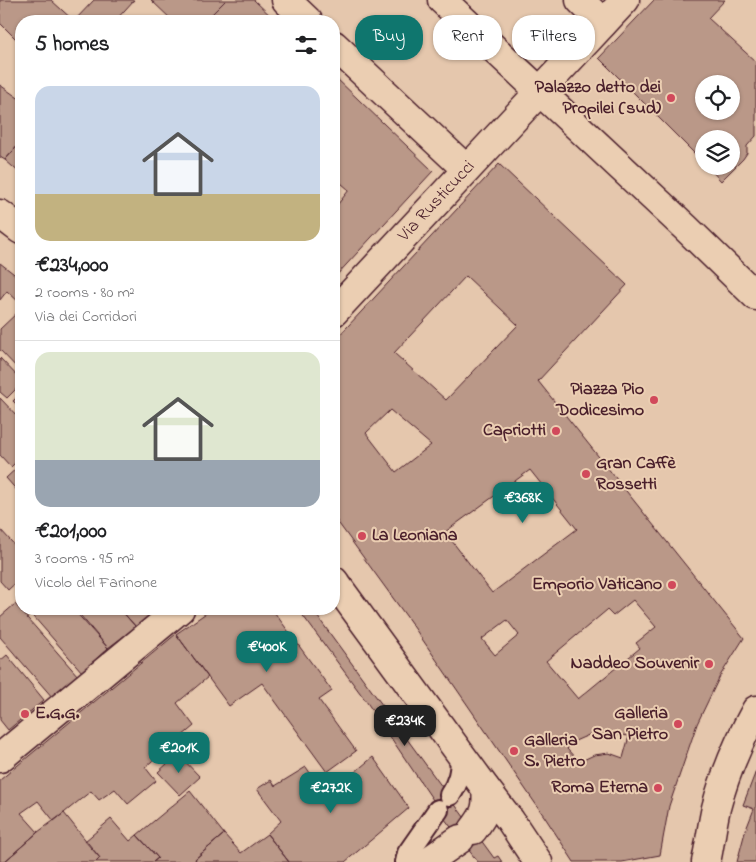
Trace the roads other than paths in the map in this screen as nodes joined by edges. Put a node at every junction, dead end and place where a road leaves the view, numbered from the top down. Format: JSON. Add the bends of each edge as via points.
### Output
{"nodes":[{"id":1,"x":286,"y":0,"type":"edge"},
{"id":2,"x":442,"y":0,"type":"edge"},
{"id":3,"x":580,"y":0,"type":"edge"},
{"id":4,"x":624,"y":0,"type":"edge"},
{"id":5,"x":302,"y":15,"type":"edge"},
{"id":6,"x":603,"y":23,"type":"junction"},
{"id":7,"x":340,"y":51,"type":"edge"},
{"id":8,"x":539,"y":91,"type":"junction"},
{"id":9,"x":466,"y":170,"type":"junction"},
{"id":10,"x":0,"y":214,"type":"edge"},
{"id":11,"x":15,"y":225,"type":"edge"},
{"id":12,"x":756,"y":296,"type":"edge"},
{"id":13,"x":340,"y":306,"type":"edge"},
{"id":14,"x":340,"y":589,"type":"edge"},
{"id":15,"x":173,"y":615,"type":"edge"},
{"id":16,"x":756,"y":710,"type":"edge"},
{"id":17,"x":461,"y":755,"type":"junction"},
{"id":18,"x":0,"y":758,"type":"edge"},
{"id":19,"x":486,"y":789,"type":"junction"},
{"id":20,"x":706,"y":861,"type":"edge"},
{"id":21,"x":406,"y":862,"type":"edge"},
{"id":22,"x":427,"y":862,"type":"edge"},
{"id":23,"x":538,"y":862,"type":"edge"}],
"edges":[{"from":1,"to":5,"type":"street"},
{"from":2,"to":8,"type":"street"},
{"from":3,"to":6,"type":"street"},
{"from":4,"to":6,"type":"street","name":"Via Rusticucci"},
{"from":6,"to":8,"type":"street","name":"Via Rusticucci"},
{"from":7,"to":9,"type":"street"},
{"from":8,"to":9,"type":"street","name":"Via Rusticucci"},
{"from":8,"to":12,"type":"street"},
{"from":9,"to":13,"type":"street","name":"Via Rusticucci"},
{"from":10,"to":11,"type":"street"},
{"from":14,"to":17,"type":"street"},
{"from":15,"to":18,"type":"street"},
{"from":16,"to":20,"type":"street","via":[[722,788]]},
{"from":17,"to":19,"type":"street"},
{"from":17,"to":21,"type":"lane","via":[[459,779],[408,853]]},
{"from":19,"to":22,"type":"street","via":[[487,809],[483,818],[467,834]]},
{"from":19,"to":23,"type":"street"}]}
